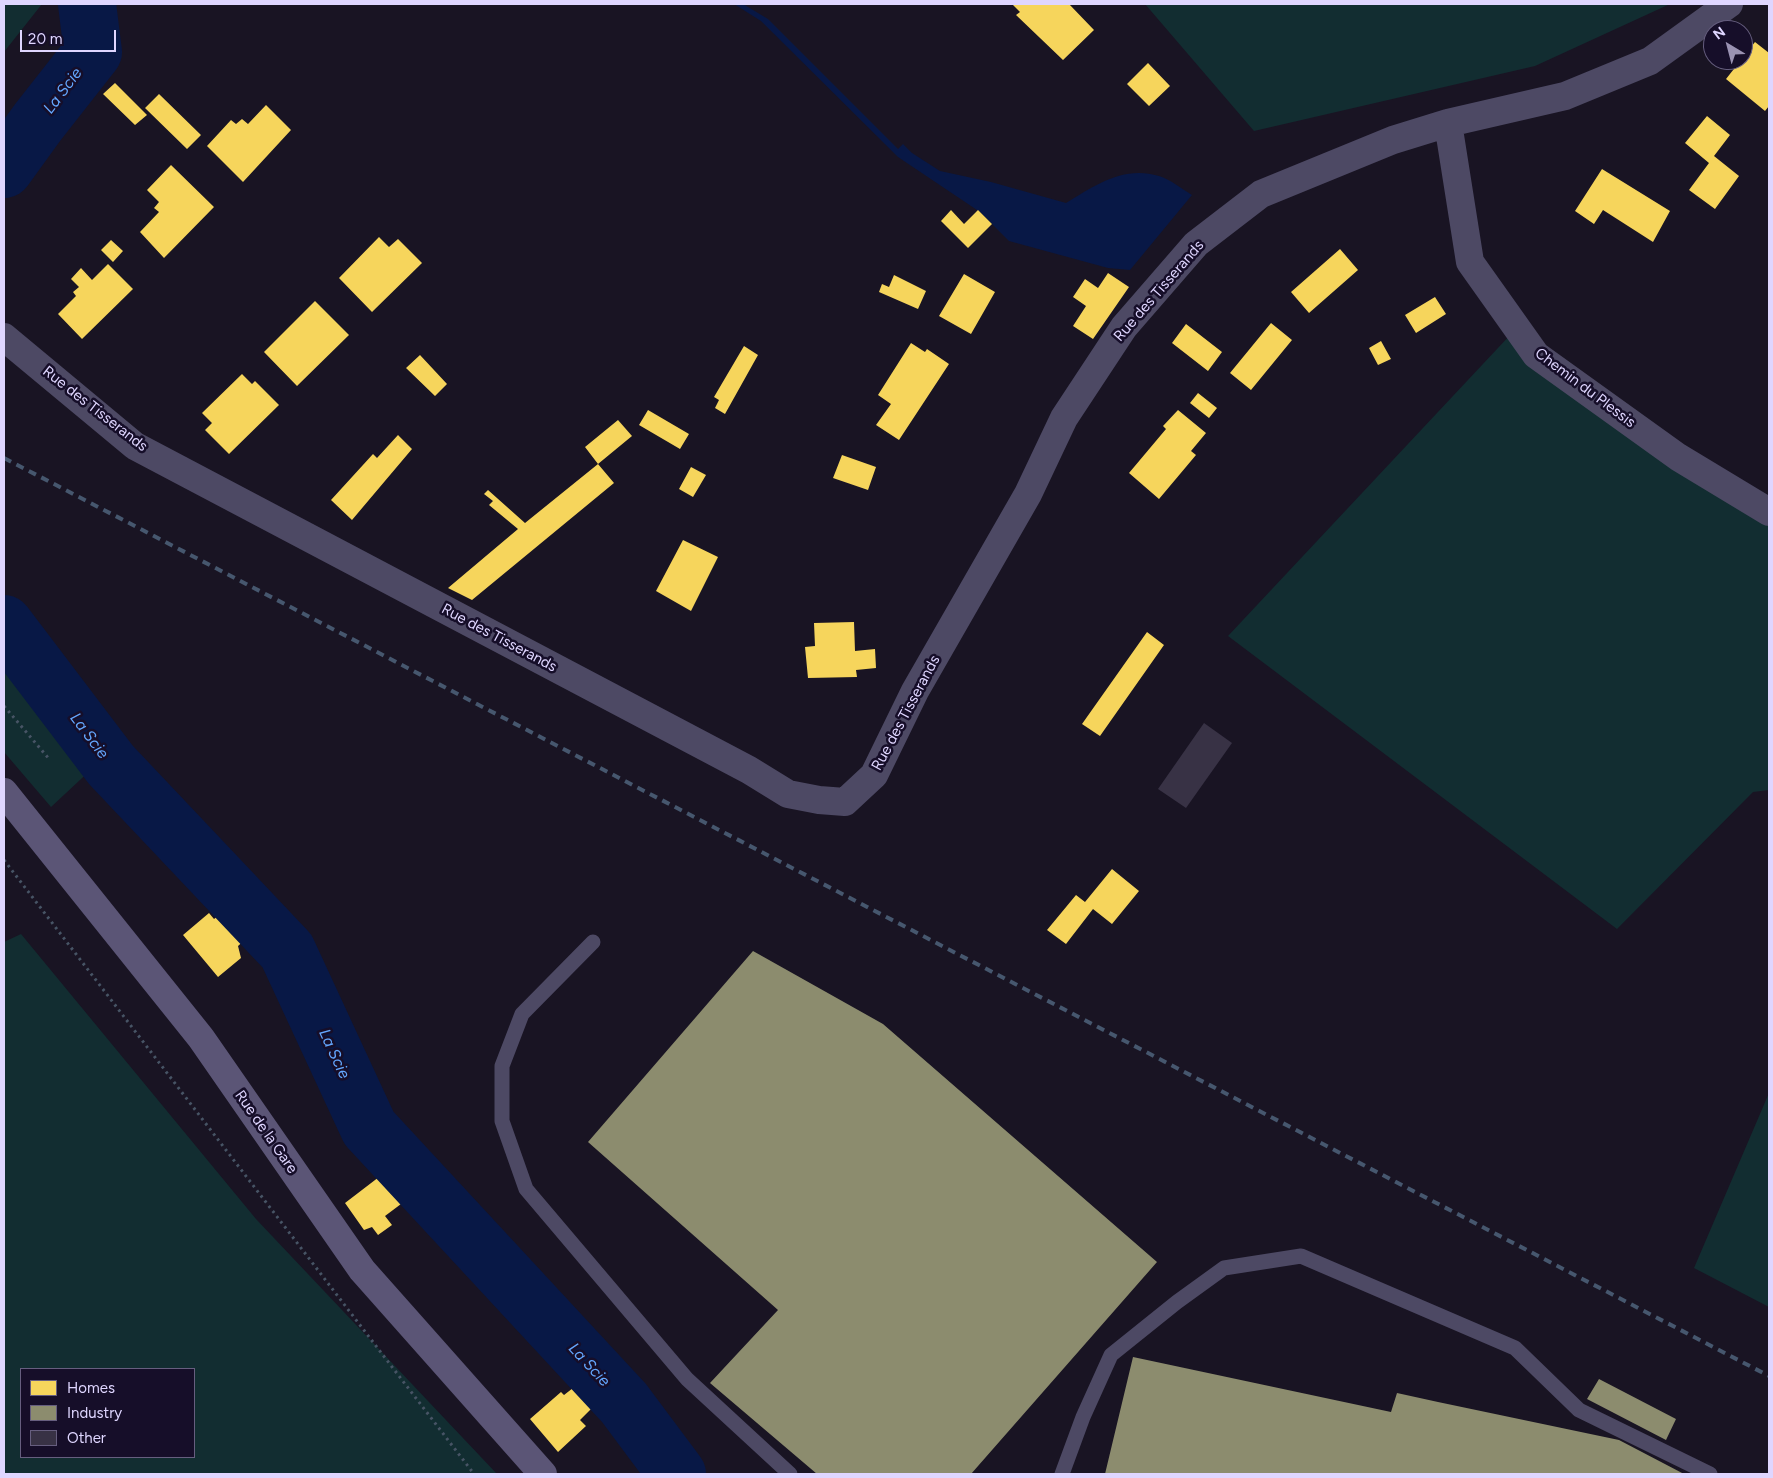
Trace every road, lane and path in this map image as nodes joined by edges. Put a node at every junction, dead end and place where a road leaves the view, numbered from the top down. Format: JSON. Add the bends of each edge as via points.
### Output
{"nodes":[{"id":1,"x":1729,"y":4,"type":"edge"},
{"id":2,"x":1448,"y":123,"type":"junction"},
{"id":3,"x":4,"y":337,"type":"edge"},
{"id":4,"x":1769,"y":512,"type":"edge"},
{"id":5,"x":4,"y":706,"type":"edge"},
{"id":6,"x":50,"y":760,"type":"dead end"},
{"id":7,"x":4,"y":792,"type":"edge"},
{"id":8,"x":4,"y":860,"type":"edge"},
{"id":9,"x":593,"y":942,"type":"dead end"},
{"id":10,"x":539,"y":1470,"type":"edge"},
{"id":11,"x":474,"y":1474,"type":"edge"},
{"id":12,"x":790,"y":1474,"type":"edge"},
{"id":13,"x":1062,"y":1474,"type":"edge"},
{"id":14,"x":1710,"y":1474,"type":"edge"}],
"edges":[{"from":1,"to":2,"type":"street","via":[[1650,61],[1565,96]]},
{"from":2,"to":3,"type":"street","name":"Rue des Tisserands","via":[[1392,140],[1261,194],[1196,244],[1124,327],[1064,418],[1028,494],[915,690],[874,775],[845,802],[788,794],[135,446]]},
{"from":2,"to":4,"type":"street","name":"Chemin du Plessis","via":[[1470,262],[1536,355],[1678,457]]},
{"from":5,"to":6,"type":"path"},
{"from":7,"to":10,"type":"street","name":"Rue de la Gare","via":[[201,1038],[362,1270]]},
{"from":8,"to":11,"type":"path"},
{"from":9,"to":12,"type":"lane","via":[[522,1014],[502,1066],[502,1121],[526,1189],[687,1379]]},
{"from":13,"to":14,"type":"lane","via":[[1111,1355],[1224,1268],[1301,1256],[1515,1348],[1579,1410]]}]}
